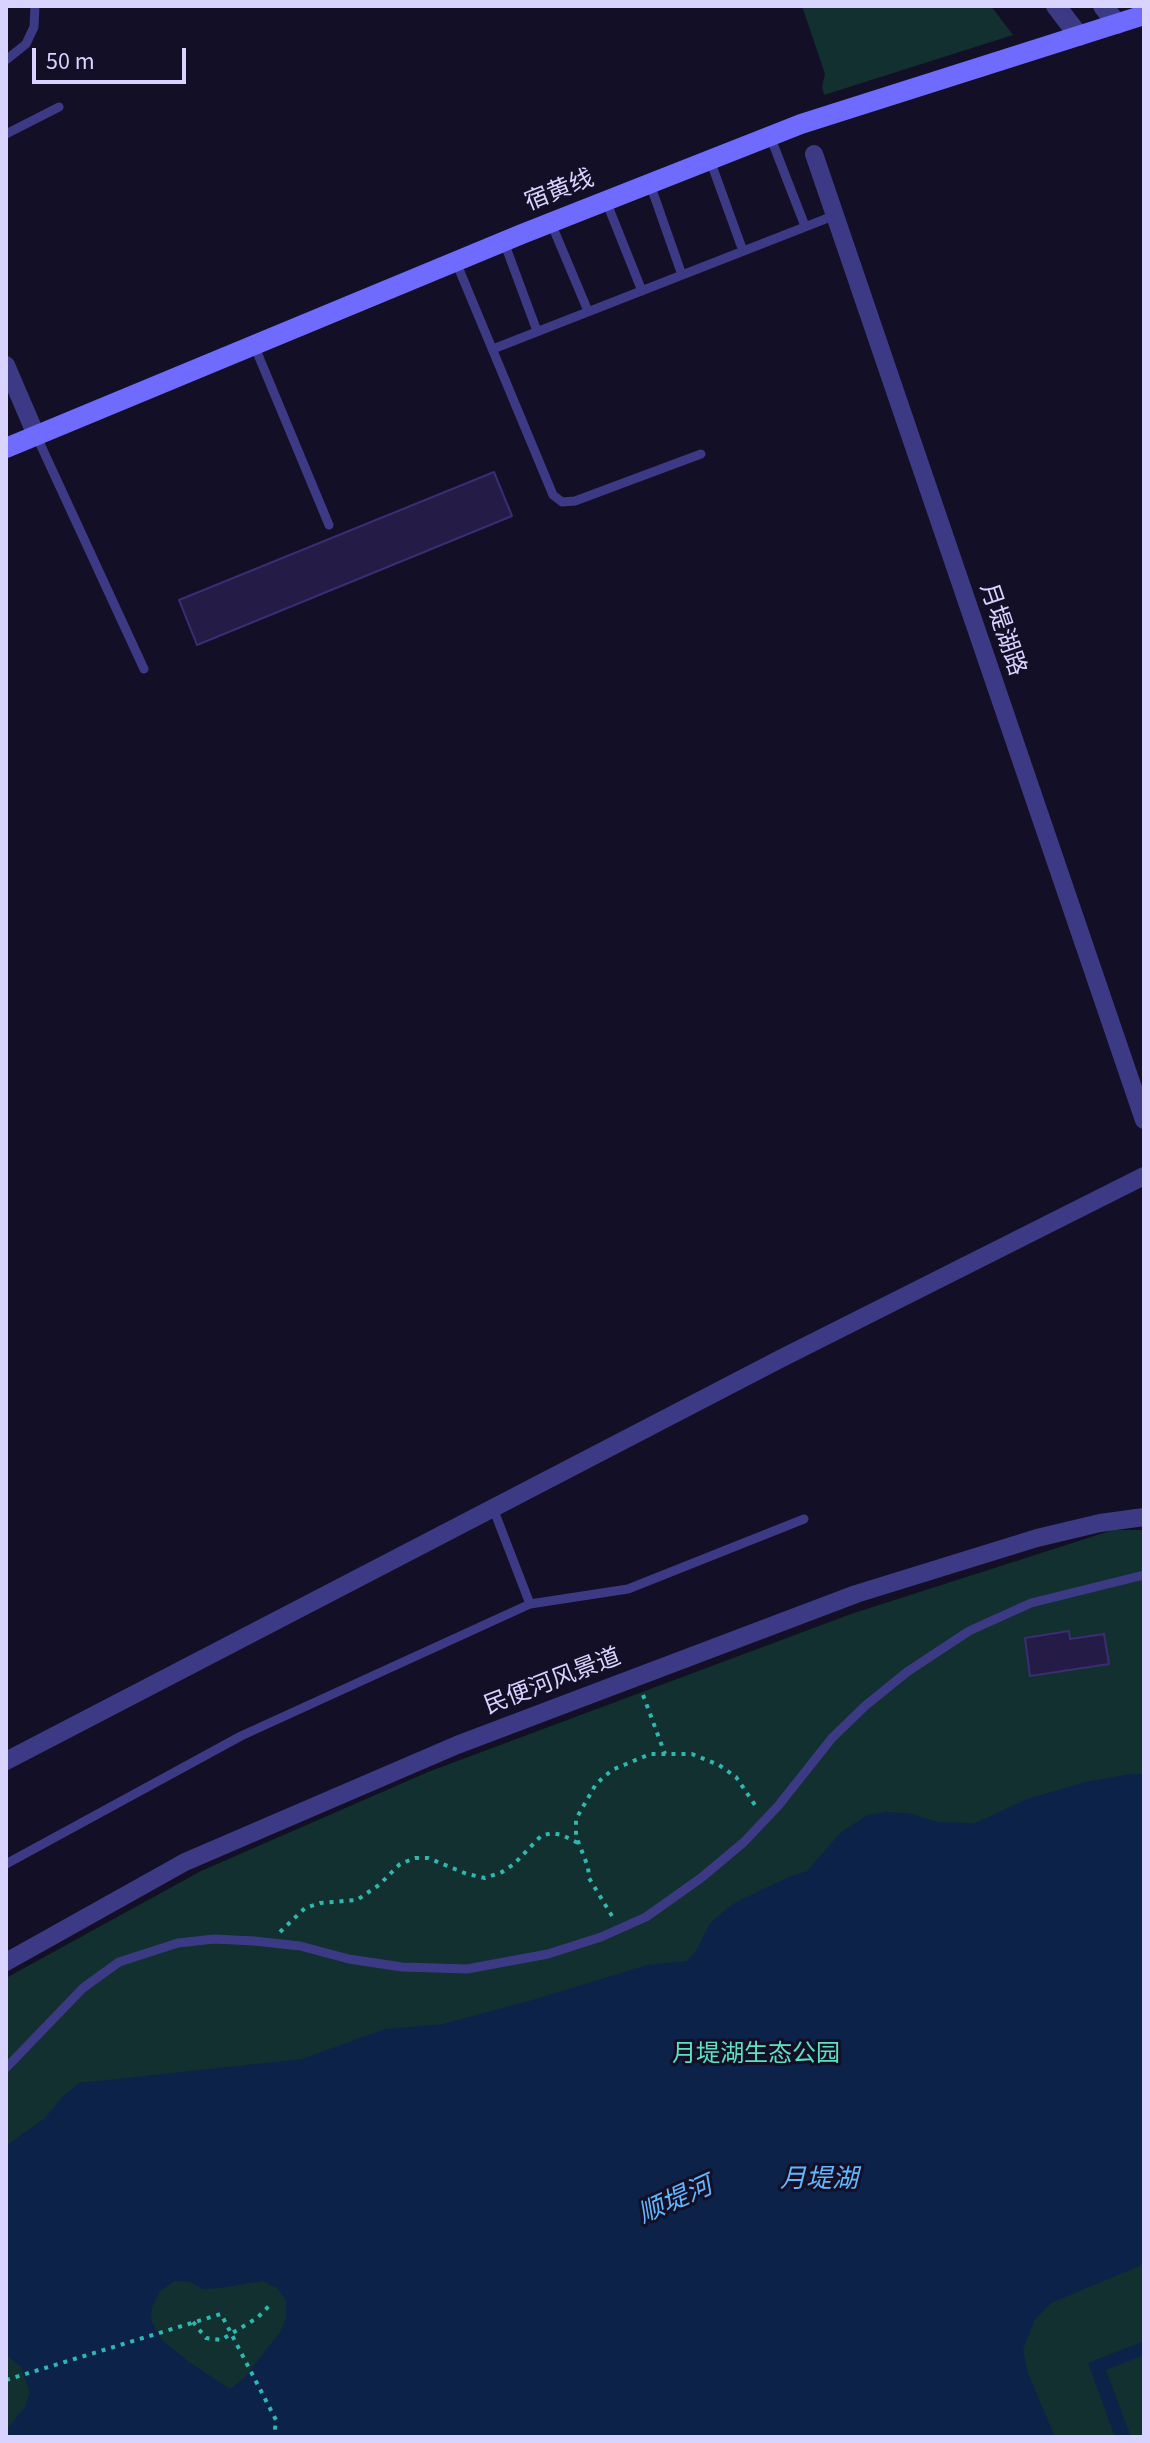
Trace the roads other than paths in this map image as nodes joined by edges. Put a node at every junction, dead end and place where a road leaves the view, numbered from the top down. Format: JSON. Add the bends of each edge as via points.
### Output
{"nodes":[{"id":1,"x":35,"y":6,"type":"edge"},
{"id":2,"x":1056,"y":6,"type":"edge"},
{"id":3,"x":1103,"y":6,"type":"edge"},
{"id":4,"x":1144,"y":15,"type":"edge"},
{"id":5,"x":1117,"y":24,"type":"junction"},
{"id":6,"x":1079,"y":36,"type":"junction"},
{"id":7,"x":6,"y":60,"type":"edge"},
{"id":8,"x":59,"y":107,"type":"dead end"},
{"id":9,"x":6,"y":134,"type":"edge"},
{"id":10,"x":770,"y":136,"type":"junction"},
{"id":11,"x":814,"y":154,"type":"dead end"},
{"id":12,"x":710,"y":160,"type":"junction"},
{"id":13,"x":650,"y":184,"type":"junction"},
{"id":14,"x":606,"y":201,"type":"junction"},
{"id":15,"x":833,"y":216,"type":"junction"},
{"id":16,"x":551,"y":223,"type":"junction"},
{"id":17,"x":805,"y":226,"type":"junction"},
{"id":18,"x":504,"y":242,"type":"junction"},
{"id":19,"x":743,"y":251,"type":"junction"},
{"id":20,"x":456,"y":262,"type":"junction"},
{"id":21,"x":682,"y":275,"type":"junction"},
{"id":22,"x":642,"y":291,"type":"junction"},
{"id":23,"x":588,"y":311,"type":"junction"},
{"id":24,"x":537,"y":331,"type":"junction"},
{"id":25,"x":254,"y":345,"type":"junction"},
{"id":26,"x":493,"y":349,"type":"junction"},
{"id":27,"x":6,"y":365,"type":"edge"},
{"id":28,"x":36,"y":435,"type":"junction"},
{"id":29,"x":6,"y":448,"type":"edge"},
{"id":30,"x":701,"y":454,"type":"dead end"},
{"id":31,"x":329,"y":525,"type":"dead end"},
{"id":32,"x":144,"y":669,"type":"dead end"},
{"id":33,"x":1144,"y":1120,"type":"edge"},
{"id":34,"x":1144,"y":1176,"type":"edge"},
{"id":35,"x":493,"y":1508,"type":"junction"},
{"id":36,"x":1144,"y":1517,"type":"edge"},
{"id":37,"x":804,"y":1519,"type":"dead end"},
{"id":38,"x":1144,"y":1575,"type":"edge"},
{"id":39,"x":530,"y":1604,"type":"junction"},
{"id":40,"x":6,"y":1761,"type":"edge"},
{"id":41,"x":6,"y":1864,"type":"edge"},
{"id":42,"x":6,"y":1962,"type":"edge"},
{"id":43,"x":6,"y":2068,"type":"edge"}],
"edges":[{"from":1,"to":7,"type":"lane","via":[[26,44]]},
{"from":2,"to":6,"type":"street"},
{"from":3,"to":5,"type":"street"},
{"from":4,"to":5,"type":"main road","name":"宿黄线"},
{"from":5,"to":6,"type":"main road","name":"宿黄线"},
{"from":6,"to":10,"type":"main road","name":"宿黄线"},
{"from":8,"to":9,"type":"lane"},
{"from":10,"to":12,"type":"main road","name":"宿黄线"},
{"from":10,"to":17,"type":"lane"},
{"from":11,"to":15,"type":"street","name":"月堤湖路"},
{"from":12,"to":13,"type":"main road","name":"宿黄线"},
{"from":12,"to":19,"type":"lane"},
{"from":13,"to":14,"type":"main road","name":"宿黄线"},
{"from":13,"to":21,"type":"lane"},
{"from":14,"to":16,"type":"main road","name":"宿黄线"},
{"from":14,"to":22,"type":"lane"},
{"from":15,"to":17,"type":"lane"},
{"from":15,"to":33,"type":"street","name":"月堤湖路"},
{"from":16,"to":18,"type":"main road","name":"宿黄线"},
{"from":16,"to":23,"type":"lane"},
{"from":17,"to":19,"type":"lane"},
{"from":18,"to":20,"type":"main road","name":"宿黄线"},
{"from":18,"to":24,"type":"lane"},
{"from":19,"to":21,"type":"lane"},
{"from":20,"to":25,"type":"main road","name":"宿黄线"},
{"from":20,"to":26,"type":"lane"},
{"from":21,"to":22,"type":"lane"},
{"from":22,"to":23,"type":"lane"},
{"from":23,"to":24,"type":"lane"},
{"from":24,"to":26,"type":"lane"},
{"from":25,"to":28,"type":"main road","name":"宿黄线"},
{"from":25,"to":31,"type":"lane"},
{"from":26,"to":30,"type":"lane","via":[[553,495],[562,502]]},
{"from":27,"to":28,"type":"street"},
{"from":28,"to":29,"type":"main road","name":"宿黄线"},
{"from":28,"to":32,"type":"lane"},
{"from":34,"to":35,"type":"street"},
{"from":35,"to":39,"type":"lane"},
{"from":35,"to":40,"type":"street"},
{"from":36,"to":42,"type":"street","name":"民便河风景道","via":[[1037,1538],[856,1594],[457,1745],[185,1862]]},
{"from":37,"to":39,"type":"lane","via":[[628,1589]]},
{"from":38,"to":43,"type":"lane","via":[[1031,1603],[969,1631],[907,1672],[832,1738],[764,1820],[701,1878],[620,1929],[548,1954],[467,1969],[402,1967],[271,1943],[178,1943],[119,1962],[83,1988]]},
{"from":39,"to":41,"type":"lane","via":[[241,1736]]}]}
